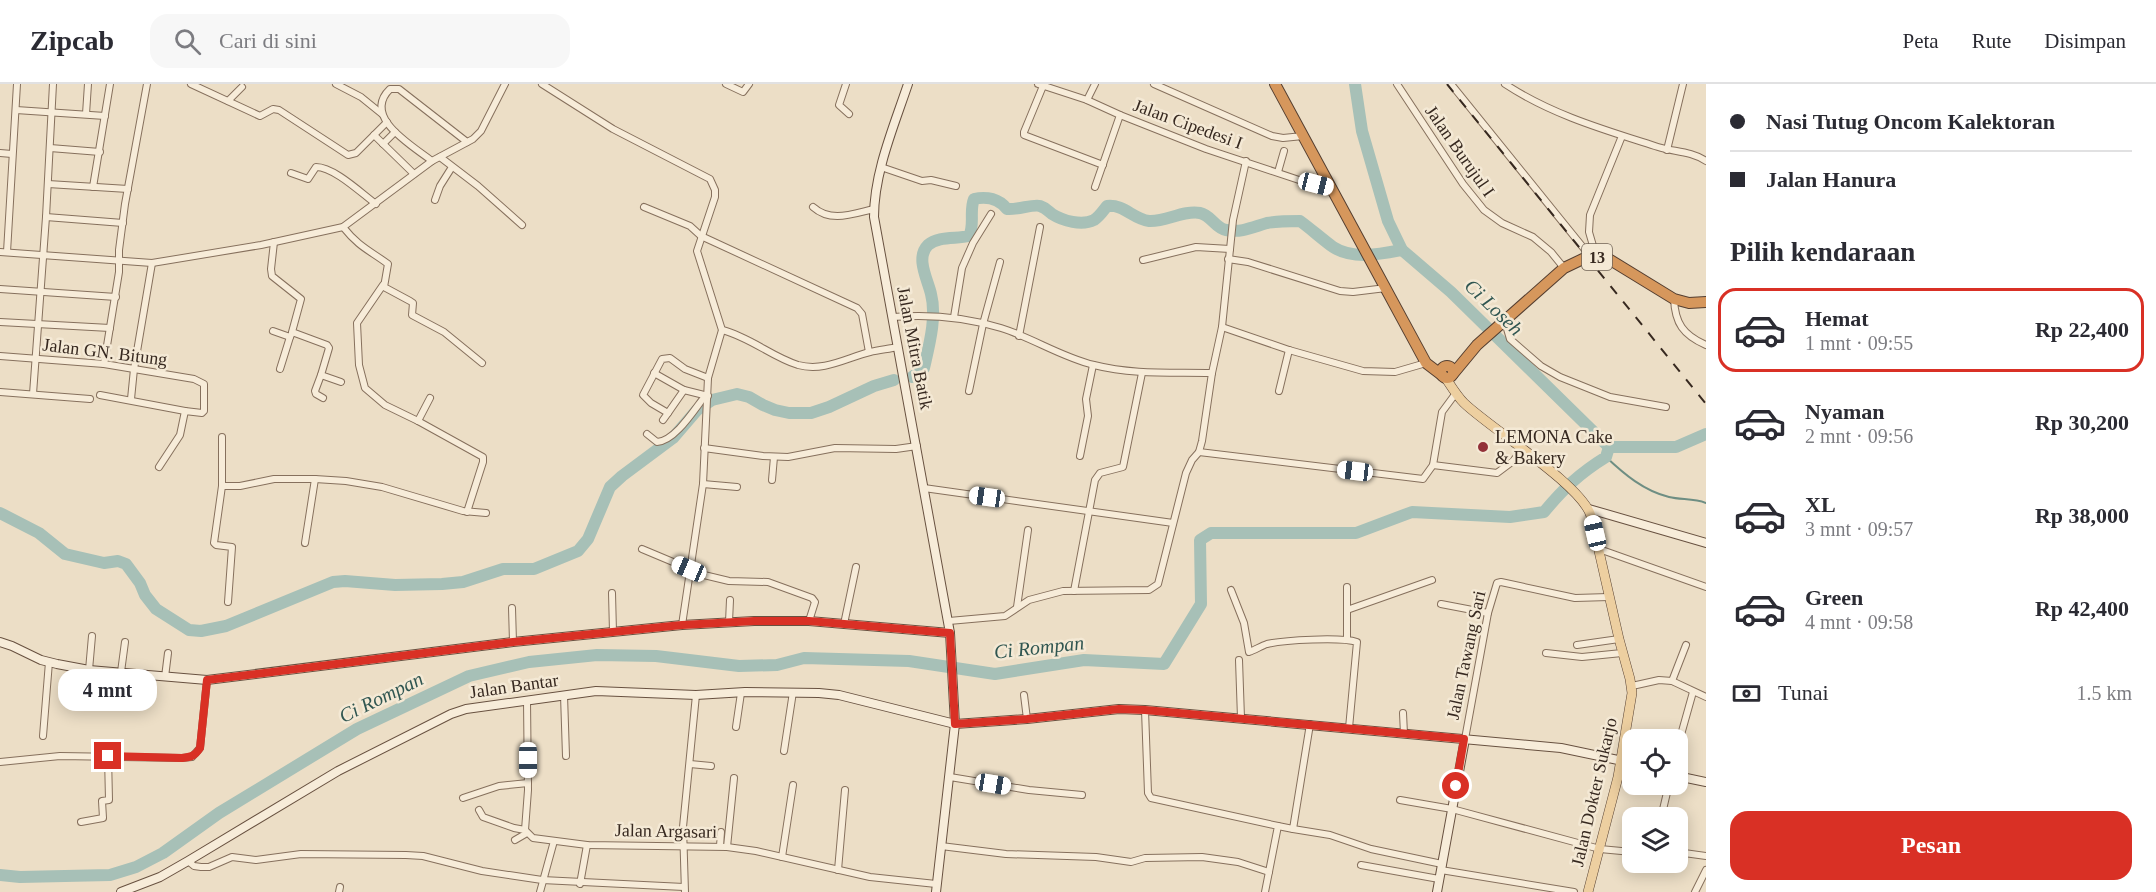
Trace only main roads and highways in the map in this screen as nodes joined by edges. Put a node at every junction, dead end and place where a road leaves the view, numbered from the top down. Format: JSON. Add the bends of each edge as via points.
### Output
{"nodes":[{"id":1,"x":1275,"y":84,"type":"edge"},
{"id":2,"x":1706,"y":302,"type":"edge"},
{"id":3,"x":1447,"y":373,"type":"junction"},
{"id":4,"x":1463,"y":402,"type":"junction"},
{"id":5,"x":1588,"y":892,"type":"edge"}],
"edges":[{"from":1,"to":3,"type":"highway","via":[[1426,363]]},
{"from":2,"to":3,"type":"highway","number":"13","via":[[1674,299],[1611,260],[1580,260],[1564,268]]},
{"from":3,"to":4,"type":"main road","name":"Jalan Dokter Sukarjo"},
{"from":3,"to":4,"type":"main road","name":"Jalan Dokter Sukarjo"},
{"from":4,"to":5,"type":"main road","name":"Jalan Dokter Sukarjo","via":[[1562,481],[1589,509],[1632,686],[1622,759]]}]}
